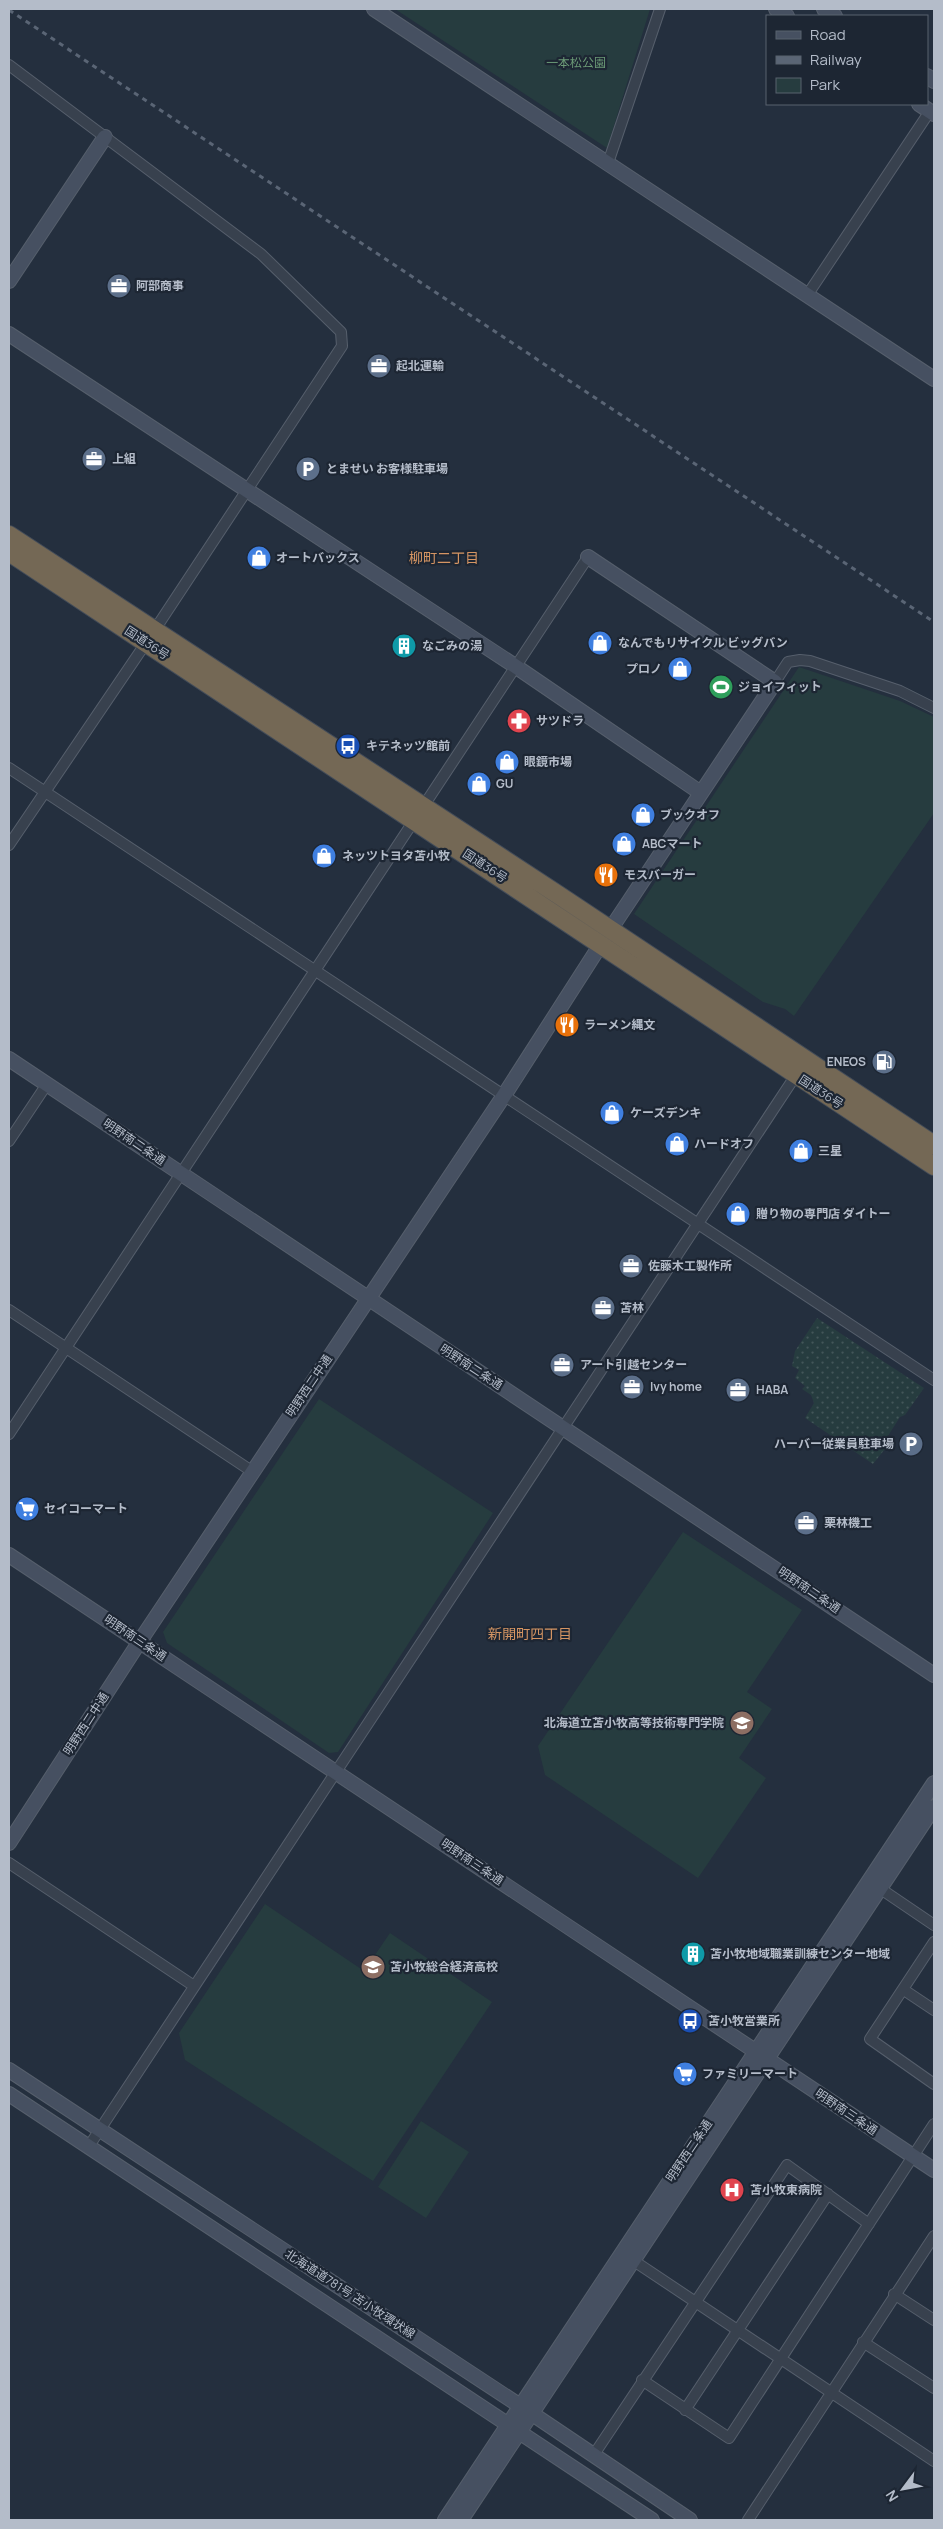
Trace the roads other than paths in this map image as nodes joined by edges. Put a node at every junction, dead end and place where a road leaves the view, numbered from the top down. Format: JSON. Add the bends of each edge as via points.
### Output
{"nodes":[{"id":1,"x":660,"y":9,"type":"edge"},
{"id":2,"x":380,"y":10,"type":"edge"},
{"id":3,"x":9,"y":66,"type":"edge"},
{"id":4,"x":928,"y":109,"type":"edge"},
{"id":5,"x":105,"y":137,"type":"junction"},
{"id":6,"x":608,"y":163,"type":"junction"},
{"id":7,"x":9,"y":281,"type":"edge"},
{"id":8,"x":808,"y":294,"type":"junction"},
{"id":9,"x":9,"y":334,"type":"edge"},
{"id":10,"x":934,"y":379,"type":"edge"},
{"id":11,"x":245,"y":491,"type":"junction"},
{"id":12,"x":9,"y":535,"type":"edge"},
{"id":13,"x":9,"y":552,"type":"edge"},
{"id":14,"x":588,"y":557,"type":"joint"},
{"id":15,"x":150,"y":636,"type":"junction"},
{"id":16,"x":515,"y":666,"type":"junction"},
{"id":17,"x":775,"y":682,"type":"junction"},
{"id":18,"x":934,"y":708,"type":"edge"},
{"id":19,"x":9,"y":768,"type":"edge"},
{"id":20,"x":44,"y":791,"type":"junction"},
{"id":21,"x":701,"y":793,"type":"junction"},
{"id":22,"x":418,"y":813,"type":"junction"},
{"id":23,"x":9,"y":845,"type":"edge"},
{"id":24,"x":606,"y":936,"type":"junction"},
{"id":25,"x":314,"y":972,"type":"junction"},
{"id":26,"x":9,"y":1059,"type":"edge"},
{"id":27,"x":807,"y":1061,"type":"junction"},
{"id":28,"x":796,"y":1075,"type":"junction"},
{"id":29,"x":47,"y":1084,"type":"junction"},
{"id":30,"x":503,"y":1097,"type":"junction"},
{"id":31,"x":9,"y":1141,"type":"edge"},
{"id":32,"x":934,"y":1145,"type":"edge"},
{"id":33,"x":934,"y":1166,"type":"edge"},
{"id":34,"x":180,"y":1173,"type":"junction"},
{"id":35,"x":698,"y":1225,"type":"junction"},
{"id":36,"x":368,"y":1299,"type":"junction"},
{"id":37,"x":9,"y":1310,"type":"edge"},
{"id":38,"x":65,"y":1348,"type":"junction"},
{"id":39,"x":934,"y":1380,"type":"edge"},
{"id":40,"x":563,"y":1427,"type":"junction"},
{"id":41,"x":9,"y":1434,"type":"edge"},
{"id":42,"x":253,"y":1472,"type":"junction"},
{"id":43,"x":9,"y":1555,"type":"edge"},
{"id":44,"x":140,"y":1641,"type":"junction"},
{"id":45,"x":934,"y":1675,"type":"edge"},
{"id":46,"x":336,"y":1771,"type":"junction"},
{"id":47,"x":934,"y":1783,"type":"edge"},
{"id":48,"x":934,"y":1807,"type":"edge"},
{"id":49,"x":9,"y":1843,"type":"edge"},
{"id":50,"x":9,"y":1863,"type":"edge"},
{"id":51,"x":875,"y":1885,"type":"junction"},
{"id":52,"x":934,"y":1925,"type":"edge"},
{"id":53,"x":934,"y":1942,"type":"edge"},
{"id":54,"x":194,"y":1986,"type":"junction"},
{"id":55,"x":904,"y":1990,"type":"junction"},
{"id":56,"x":934,"y":2010,"type":"edge"},
{"id":57,"x":761,"y":2055,"type":"junction"},
{"id":58,"x":9,"y":2070,"type":"edge"},
{"id":59,"x":934,"y":2084,"type":"edge"},
{"id":60,"x":9,"y":2094,"type":"edge"},
{"id":61,"x":934,"y":2124,"type":"edge"},
{"id":62,"x":99,"y":2130,"type":"junction"},
{"id":63,"x":89,"y":2146,"type":"junction"},
{"id":64,"x":913,"y":2156,"type":"junction"},
{"id":65,"x":934,"y":2170,"type":"edge"},
{"id":66,"x":828,"y":2194,"type":"junction"},
{"id":67,"x":869,"y":2224,"type":"junction"},
{"id":68,"x":934,"y":2236,"type":"edge"},
{"id":69,"x":931,"y":2249,"type":"edge"},
{"id":70,"x":621,"y":2252,"type":"junction"},
{"id":71,"x":633,"y":2260,"type":"junction"},
{"id":72,"x":894,"y":2294,"type":"junction"},
{"id":73,"x":696,"y":2301,"type":"junction"},
{"id":74,"x":934,"y":2320,"type":"edge"},
{"id":75,"x":737,"y":2329,"type":"junction"},
{"id":76,"x":863,"y":2342,"type":"junction"},
{"id":77,"x":781,"y":2360,"type":"junction"},
{"id":78,"x":642,"y":2380,"type":"junction"},
{"id":79,"x":934,"y":2388,"type":"edge"},
{"id":80,"x":832,"y":2394,"type":"junction"},
{"id":81,"x":525,"y":2409,"type":"junction"},
{"id":82,"x":685,"y":2410,"type":"junction"},
{"id":83,"x":514,"y":2428,"type":"junction"},
{"id":84,"x":593,"y":2456,"type":"junction"},
{"id":85,"x":934,"y":2460,"type":"edge"},
{"id":86,"x":445,"y":2520,"type":"edge"},
{"id":87,"x":461,"y":2520,"type":"edge"},
{"id":88,"x":652,"y":2520,"type":"edge"},
{"id":89,"x":690,"y":2520,"type":"edge"},
{"id":90,"x":748,"y":2520,"type":"edge"}],
"edges":[{"from":1,"to":6,"type":"street"},
{"from":2,"to":6,"type":"street"},
{"from":3,"to":5,"type":"street"},
{"from":4,"to":8,"type":"street"},
{"from":5,"to":7,"type":"street"},
{"from":5,"to":11,"type":"street","via":[[261,254],[341,332],[342,346]]},
{"from":6,"to":8,"type":"street"},
{"from":8,"to":10,"type":"street"},
{"from":9,"to":11,"type":"street"},
{"from":11,"to":15,"type":"street"},
{"from":11,"to":16,"type":"street"},
{"from":12,"to":15,"type":"highway","name":"国道36号"},
{"from":13,"to":15,"type":"highway","name":"国道36号"},
{"from":14,"to":16,"type":"street"},
{"from":14,"to":17,"type":"street"},
{"from":15,"to":20,"type":"street"},
{"from":15,"to":22,"type":"highway","name":"国道36号","via":[[216,669]]},
{"from":16,"to":21,"type":"street"},
{"from":16,"to":22,"type":"street"},
{"from":17,"to":18,"type":"street","via":[[788,662],[810,661],[900,691]]},
{"from":17,"to":21,"type":"street","name":"明野西二中通"},
{"from":19,"to":20,"type":"street"},
{"from":20,"to":23,"type":"street"},
{"from":20,"to":25,"type":"street"},
{"from":21,"to":24,"type":"street","name":"明野西二中通"},
{"from":22,"to":24,"type":"highway","name":"国道36号"},
{"from":22,"to":25,"type":"street"},
{"from":24,"to":27,"type":"highway","name":"国道36号"},
{"from":24,"to":28,"type":"highway","name":"国道36号"},
{"from":24,"to":30,"type":"street","name":"明野西二中通"},
{"from":25,"to":30,"type":"street"},
{"from":25,"to":34,"type":"street"},
{"from":26,"to":29,"type":"street","name":"明野南二条通"},
{"from":27,"to":28,"type":"street"},
{"from":27,"to":32,"type":"highway","name":"国道36号"},
{"from":28,"to":33,"type":"highway","name":"国道36号"},
{"from":28,"to":35,"type":"street"},
{"from":29,"to":31,"type":"street"},
{"from":29,"to":34,"type":"street","name":"明野南二条通"},
{"from":30,"to":35,"type":"street"},
{"from":30,"to":36,"type":"street","name":"明野西二中通"},
{"from":34,"to":36,"type":"street","name":"明野南二条通"},
{"from":34,"to":38,"type":"street"},
{"from":35,"to":39,"type":"street"},
{"from":35,"to":40,"type":"street"},
{"from":36,"to":40,"type":"street","name":"明野南二条通"},
{"from":36,"to":42,"type":"street","name":"明野西二中通"},
{"from":37,"to":38,"type":"street"},
{"from":38,"to":41,"type":"street"},
{"from":38,"to":42,"type":"street"},
{"from":40,"to":45,"type":"street","name":"明野南二条通"},
{"from":40,"to":46,"type":"street"},
{"from":42,"to":44,"type":"street","name":"明野西二中通"},
{"from":43,"to":44,"type":"street","name":"明野南三条通"},
{"from":44,"to":46,"type":"street","name":"明野南三条通"},
{"from":44,"to":49,"type":"street","name":"明野西二中通"},
{"from":46,"to":54,"type":"street"},
{"from":46,"to":57,"type":"street","name":"明野南三条通"},
{"from":47,"to":51,"type":"street","name":"明野西二条通"},
{"from":48,"to":51,"type":"street","name":"明野西二条通"},
{"from":50,"to":54,"type":"street"},
{"from":51,"to":52,"type":"street"},
{"from":51,"to":57,"type":"street","name":"明野西二条通"},
{"from":53,"to":55,"type":"street"},
{"from":54,"to":62,"type":"street"},
{"from":55,"to":56,"type":"street"},
{"from":55,"to":59,"type":"street","via":[[870,2039]]},
{"from":57,"to":64,"type":"street","name":"明野南三条通"},
{"from":57,"to":70,"type":"street","name":"明野西二条通"},
{"from":57,"to":71,"type":"street","name":"明野西二条通"},
{"from":58,"to":62,"type":"street","name":"北海道道781号 苫小牧環状線"},
{"from":60,"to":63,"type":"street","name":"北海道道781号 苫小牧環状線"},
{"from":61,"to":64,"type":"street"},
{"from":62,"to":63,"type":"street"},
{"from":62,"to":81,"type":"street","name":"北海道道781号 苫小牧環状線"},
{"from":63,"to":83,"type":"street","name":"北海道道781号 苫小牧環状線"},
{"from":64,"to":65,"type":"street","name":"明野南三条通"},
{"from":64,"to":67,"type":"street"},
{"from":66,"to":67,"type":"street"},
{"from":66,"to":73,"type":"street","via":[[787,2166]]},
{"from":66,"to":75,"type":"street"},
{"from":67,"to":77,"type":"street"},
{"from":68,"to":69,"type":"street"},
{"from":69,"to":72,"type":"street"},
{"from":70,"to":71,"type":"street"},
{"from":70,"to":81,"type":"street","name":"明野西二条通"},
{"from":71,"to":73,"type":"street"},
{"from":71,"to":81,"type":"street","name":"明野西二条通"},
{"from":72,"to":74,"type":"street"},
{"from":72,"to":76,"type":"street"},
{"from":73,"to":75,"type":"street"},
{"from":73,"to":78,"type":"street"},
{"from":75,"to":77,"type":"street"},
{"from":75,"to":82,"type":"street"},
{"from":76,"to":79,"type":"street"},
{"from":76,"to":80,"type":"street"},
{"from":77,"to":80,"type":"street"},
{"from":77,"to":82,"type":"street","via":[[729,2438]]},
{"from":78,"to":82,"type":"street"},
{"from":78,"to":84,"type":"street"},
{"from":80,"to":85,"type":"street"},
{"from":80,"to":90,"type":"street"},
{"from":81,"to":83,"type":"street","name":"明野西二条通"},
{"from":81,"to":84,"type":"street","name":"北海道道781号 苫小牧環状線"},
{"from":83,"to":86,"type":"street","name":"明野西二条通"},
{"from":83,"to":87,"type":"street","name":"明野西二条通"},
{"from":83,"to":88,"type":"street","name":"北海道道781号 苫小牧環状線"},
{"from":84,"to":89,"type":"street","name":"北海道道781号 苫小牧環状線"}]}
